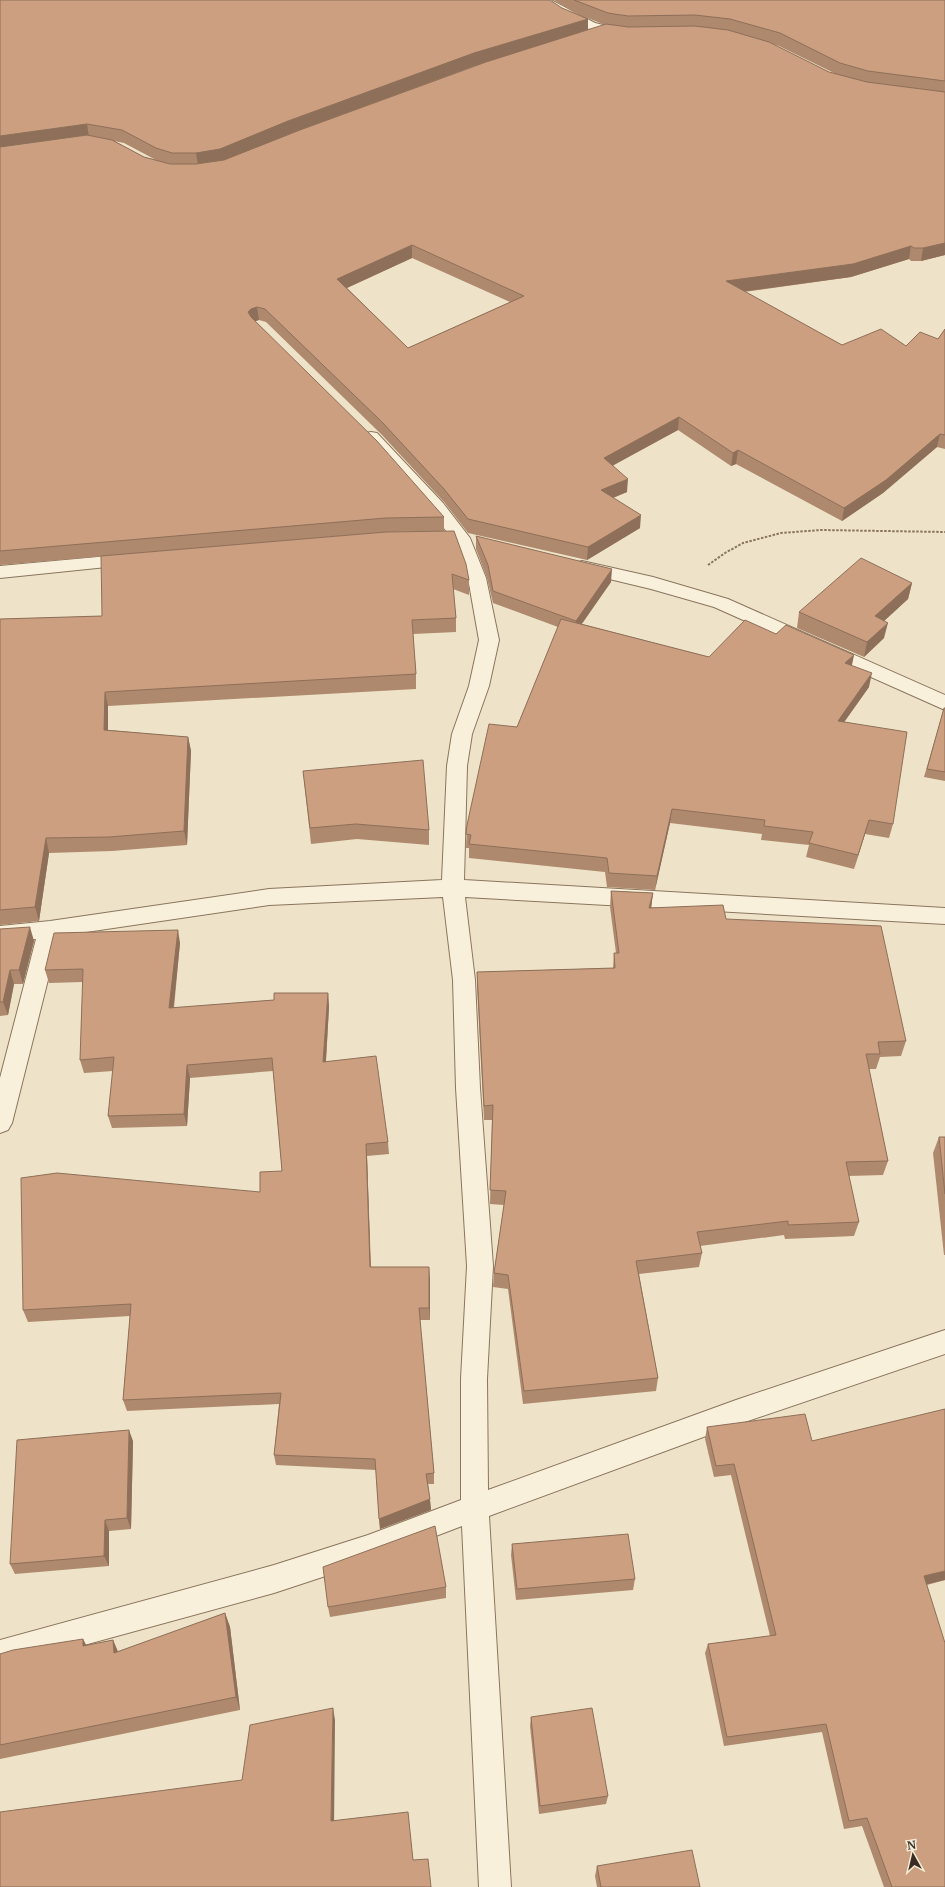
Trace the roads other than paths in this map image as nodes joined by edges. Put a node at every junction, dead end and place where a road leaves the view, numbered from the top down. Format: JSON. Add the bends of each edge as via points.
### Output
{"nodes":[{"id":1,"x":569,"y":0,"type":"edge"},
{"id":2,"x":546,"y":2,"type":"edge"},
{"id":3,"x":604,"y":31,"type":"junction"},
{"id":4,"x":634,"y":34,"type":"edge"},
{"id":5,"x":584,"y":38,"type":"edge"},
{"id":6,"x":358,"y":424,"type":"edge"},
{"id":7,"x":439,"y":538,"type":"edge"},
{"id":8,"x":461,"y":538,"type":"junction"},
{"id":9,"x":483,"y":543,"type":"edge"},
{"id":10,"x":145,"y":559,"type":"edge"},
{"id":11,"x":565,"y":563,"type":"edge"},
{"id":12,"x":0,"y":572,"type":"edge"},
{"id":13,"x":945,"y":703,"type":"edge"},
{"id":14,"x":453,"y":888,"type":"junction"},
{"id":15,"x":945,"y":916,"type":"edge"},
{"id":16,"x":50,"y":929,"type":"junction"},
{"id":17,"x":0,"y":934,"type":"edge"},
{"id":18,"x":0,"y":1123,"type":"edge"},
{"id":19,"x":945,"y":1342,"type":"edge"},
{"id":20,"x":475,"y":1508,"type":"junction"},
{"id":21,"x":0,"y":1654,"type":"edge"},
{"id":22,"x":495,"y":1887,"type":"edge"}],
"edges":[{"from":1,"to":2,"type":"street"},
{"from":2,"to":3,"type":"street","via":[[580,22]]},
{"from":3,"to":4,"type":"street"},
{"from":3,"to":5,"type":"street"},
{"from":6,"to":8,"type":"street","via":[[437,507]]},
{"from":7,"to":8,"type":"street"},
{"from":8,"to":9,"type":"street"},
{"from":8,"to":14,"type":"street","via":[[476,578],[489,640],[480,686],[462,734],[457,766]]},
{"from":10,"to":12,"type":"street"},
{"from":11,"to":13,"type":"street","via":[[721,603]]},
{"from":14,"to":15,"type":"street"},
{"from":14,"to":16,"type":"street","via":[[269,897]]},
{"from":14,"to":20,"type":"street","via":[[464,980],[468,1088],[480,1266],[474,1379]]},
{"from":16,"to":17,"type":"street"},
{"from":16,"to":18,"type":"street"},
{"from":19,"to":20,"type":"street","via":[[709,1422]]},
{"from":20,"to":21,"type":"street","via":[[312,1568]]},
{"from":20,"to":22,"type":"street"}]}
